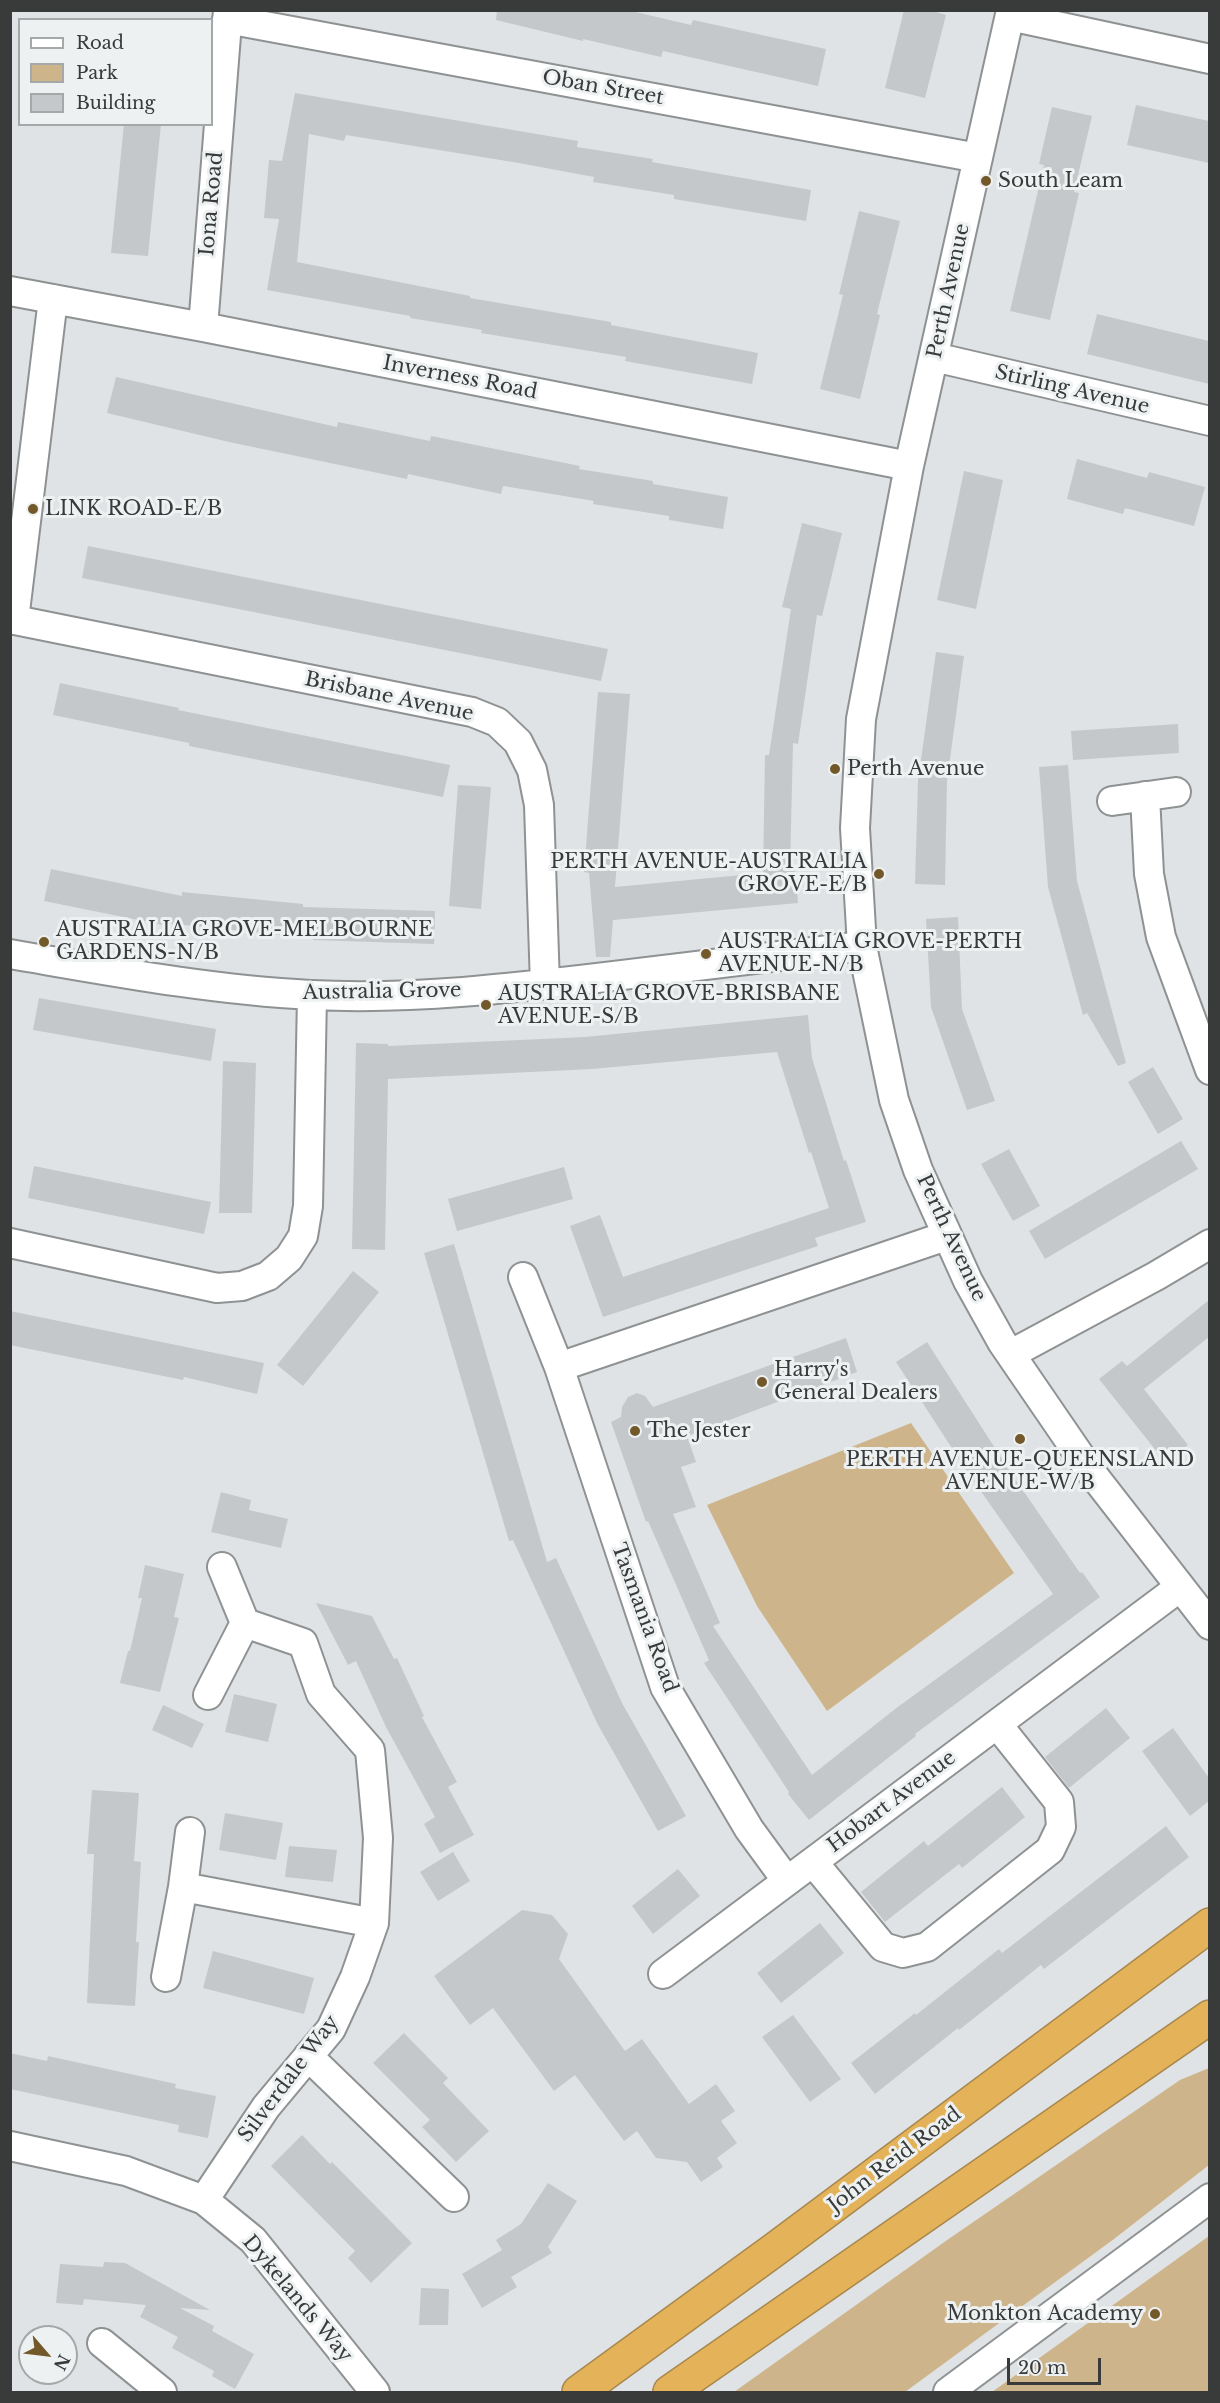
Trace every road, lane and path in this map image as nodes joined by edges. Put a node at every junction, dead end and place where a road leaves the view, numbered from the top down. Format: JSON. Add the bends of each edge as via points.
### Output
{"nodes":[{"id":1,"x":1011,"y":13,"type":"edge"},
{"id":2,"x":227,"y":15,"type":"edge"},
{"id":3,"x":1209,"y":59,"type":"edge"},
{"id":4,"x":978,"y":158,"type":"junction"},
{"id":5,"x":10,"y":291,"type":"edge"},
{"id":6,"x":53,"y":299,"type":"junction"},
{"id":7,"x":203,"y":327,"type":"junction"},
{"id":8,"x":934,"y":357,"type":"junction"},
{"id":9,"x":1209,"y":421,"type":"edge"},
{"id":10,"x":909,"y":466,"type":"junction"},
{"id":11,"x":12,"y":619,"type":"edge"},
{"id":12,"x":1176,"y":792,"type":"dead end"},
{"id":13,"x":1145,"y":796,"type":"junction"},
{"id":14,"x":1112,"y":801,"type":"dead end"},
{"id":15,"x":862,"y":946,"type":"junction"},
{"id":16,"x":10,"y":954,"type":"edge"},
{"id":17,"x":545,"y":985,"type":"junction"},
{"id":18,"x":312,"y":995,"type":"junction"},
{"id":19,"x":1209,"y":1070,"type":"edge"},
{"id":20,"x":946,"y":1236,"type":"junction"},
{"id":21,"x":10,"y":1243,"type":"edge"},
{"id":22,"x":1209,"y":1244,"type":"edge"},
{"id":23,"x":523,"y":1277,"type":"dead end"},
{"id":24,"x":1011,"y":1354,"type":"junction"},
{"id":25,"x":559,"y":1367,"type":"junction"},
{"id":26,"x":222,"y":1567,"type":"dead end"},
{"id":27,"x":1180,"y":1587,"type":"junction"},
{"id":28,"x":244,"y":1623,"type":"junction"},
{"id":29,"x":1209,"y":1625,"type":"edge"},
{"id":30,"x":208,"y":1695,"type":"dead end"},
{"id":31,"x":997,"y":1724,"type":"junction"},
{"id":32,"x":190,"y":1832,"type":"dead end"},
{"id":33,"x":813,"y":1862,"type":"junction"},
{"id":34,"x":787,"y":1881,"type":"junction"},
{"id":35,"x":183,"y":1887,"type":"junction"},
{"id":36,"x":374,"y":1923,"type":"junction"},
{"id":37,"x":1209,"y":1925,"type":"edge"},
{"id":38,"x":663,"y":1974,"type":"dead end"},
{"id":39,"x":166,"y":1977,"type":"dead end"},
{"id":40,"x":1209,"y":2017,"type":"edge"},
{"id":41,"x":308,"y":2056,"type":"junction"},
{"id":42,"x":10,"y":2146,"type":"edge"},
{"id":43,"x":454,"y":2197,"type":"dead end"},
{"id":44,"x":1209,"y":2198,"type":"edge"},
{"id":45,"x":204,"y":2200,"type":"junction"},
{"id":46,"x":102,"y":2343,"type":"dead end"},
{"id":47,"x":162,"y":2392,"type":"edge"},
{"id":48,"x":375,"y":2392,"type":"edge"},
{"id":49,"x":579,"y":2392,"type":"edge"},
{"id":50,"x":670,"y":2392,"type":"edge"},
{"id":51,"x":948,"y":2392,"type":"edge"}],
"edges":[{"from":1,"to":3,"type":"street"},
{"from":1,"to":4,"type":"street","name":"Perth Avenue"},
{"from":2,"to":4,"type":"street","name":"Oban Street"},
{"from":2,"to":7,"type":"street","name":"Iona Road"},
{"from":4,"to":8,"type":"street","name":"Perth Avenue"},
{"from":5,"to":6,"type":"street","name":"Inverness Road"},
{"from":6,"to":7,"type":"street","name":"Inverness Road"},
{"from":6,"to":11,"type":"street"},
{"from":7,"to":10,"type":"street","name":"Inverness Road"},
{"from":8,"to":9,"type":"street","name":"Stirling Avenue"},
{"from":8,"to":10,"type":"street","name":"Perth Avenue"},
{"from":10,"to":15,"type":"street","name":"Perth Avenue","via":[[861,719],[855,828]]},
{"from":11,"to":17,"type":"street","name":"Brisbane Avenue","via":[[472,712],[497,722],[518,742],[532,770],[539,805]]},
{"from":12,"to":13,"type":"street"},
{"from":13,"to":14,"type":"street"},
{"from":13,"to":19,"type":"street","via":[[1149,874],[1161,937]]},
{"from":15,"to":17,"type":"street","name":"Australia Grove"},
{"from":15,"to":20,"type":"street","name":"Perth Avenue","via":[[894,1100]]},
{"from":16,"to":18,"type":"street","name":"Australia Grove","via":[[174,982]]},
{"from":17,"to":18,"type":"street","name":"Australia Grove","via":[[427,995]]},
{"from":18,"to":21,"type":"street","via":[[308,1206],[303,1236],[289,1258],[268,1276],[242,1286],[217,1288]]},
{"from":20,"to":24,"type":"street","name":"Perth Avenue"},
{"from":20,"to":25,"type":"street"},
{"from":22,"to":24,"type":"street"},
{"from":23,"to":25,"type":"street","name":"Tasmania Road"},
{"from":24,"to":27,"type":"street","name":"Perth Avenue","via":[[1091,1472]]},
{"from":25,"to":34,"type":"street","name":"Tasmania Road","via":[[665,1687],[749,1829]]},
{"from":26,"to":28,"type":"street"},
{"from":27,"to":29,"type":"street","name":"Perth Avenue"},
{"from":27,"to":31,"type":"street","name":"Hobart Avenue"},
{"from":28,"to":30,"type":"street"},
{"from":28,"to":36,"type":"street","name":"Silverdale Way","via":[[303,1643],[321,1694],[370,1750],[378,1838]]},
{"from":31,"to":33,"type":"street","name":"Hobart Avenue"},
{"from":31,"to":33,"type":"street","name":"Hobart Avenue","via":[[1059,1802],[1061,1827],[1050,1850],[927,1947],[903,1953],[883,1947]]},
{"from":32,"to":35,"type":"street"},
{"from":33,"to":34,"type":"street"},
{"from":34,"to":38,"type":"street"},
{"from":35,"to":36,"type":"street"},
{"from":35,"to":39,"type":"street"},
{"from":36,"to":41,"type":"street","name":"Silverdale Way","via":[[331,2029]]},
{"from":37,"to":49,"type":"highway","name":"John Reid Road"},
{"from":40,"to":50,"type":"highway"},
{"from":41,"to":43,"type":"street"},
{"from":41,"to":45,"type":"street","name":"Silverdale Way","via":[[266,2107]]},
{"from":42,"to":45,"type":"street","name":"Dykelands Way","via":[[126,2171]]},
{"from":44,"to":51,"type":"street"},
{"from":45,"to":48,"type":"street","name":"Dykelands Way","via":[[253,2240]]},
{"from":46,"to":47,"type":"street"}]}
